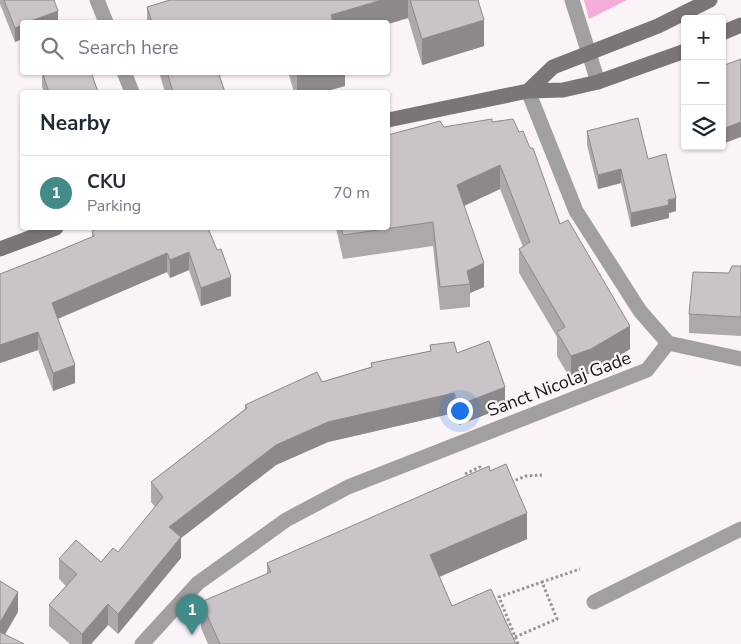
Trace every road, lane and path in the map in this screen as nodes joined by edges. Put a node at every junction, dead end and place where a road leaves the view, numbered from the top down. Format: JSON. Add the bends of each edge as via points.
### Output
{"nodes":[{"id":1,"x":97,"y":0,"type":"edge"},
{"id":2,"x":572,"y":0,"type":"edge"},
{"id":3,"x":710,"y":0,"type":"edge"},
{"id":4,"x":105,"y":20,"type":"edge"},
{"id":5,"x":741,"y":24,"type":"edge"},
{"id":6,"x":726,"y":31,"type":"edge"},
{"id":7,"x":681,"y":52,"type":"edge"},
{"id":8,"x":588,"y":55,"type":"junction"},
{"id":9,"x":125,"y":75,"type":"edge"},
{"id":10,"x":598,"y":82,"type":"junction"},
{"id":11,"x":131,"y":90,"type":"edge"},
{"id":12,"x":528,"y":90,"type":"junction"},
{"id":13,"x":390,"y":120,"type":"edge"},
{"id":14,"x":51,"y":230,"type":"edge"},
{"id":15,"x":0,"y":249,"type":"edge"},
{"id":16,"x":668,"y":343,"type":"junction"},
{"id":17,"x":741,"y":359,"type":"edge"},
{"id":18,"x":465,"y":474,"type":"edge"},
{"id":19,"x":542,"y":475,"type":"dead end"},
{"id":20,"x":486,"y":477,"type":"edge"},
{"id":21,"x":509,"y":483,"type":"edge"},
{"id":22,"x":741,"y":529,"type":"edge"},
{"id":23,"x":580,"y":568,"type":"dead end"},
{"id":24,"x":542,"y":582,"type":"junction"},
{"id":25,"x":594,"y":602,"type":"dead end"},
{"id":26,"x":515,"y":637,"type":"junction"},
{"id":27,"x":142,"y":644,"type":"edge"},
{"id":28,"x":518,"y":644,"type":"edge"}],
"edges":[{"from":1,"to":4,"type":"street"},
{"from":2,"to":8,"type":"street"},
{"from":3,"to":8,"type":"main road"},
{"from":5,"to":6,"type":"main road"},
{"from":7,"to":10,"type":"main road"},
{"from":8,"to":10,"type":"street"},
{"from":8,"to":12,"type":"main road","via":[[553,67]]},
{"from":9,"to":11,"type":"street"},
{"from":10,"to":12,"type":"main road","via":[[563,90]]},
{"from":12,"to":13,"type":"main road"},
{"from":12,"to":16,"type":"street","via":[[576,211],[640,311]]},
{"from":14,"to":15,"type":"main road"},
{"from":16,"to":17,"type":"street"},
{"from":16,"to":27,"type":"street","name":"Sanct Nicolaj Gade","via":[[647,370],[348,487],[286,520],[198,583]]},
{"from":18,"to":20,"type":"path","via":[[480,467]]},
{"from":19,"to":21,"type":"path","via":[[526,476]]},
{"from":22,"to":25,"type":"street"},
{"from":23,"to":24,"type":"path"},
{"from":24,"to":26,"type":"path","via":[[558,619]]},
{"from":24,"to":26,"type":"path","via":[[499,597]]},
{"from":26,"to":28,"type":"path"}]}
